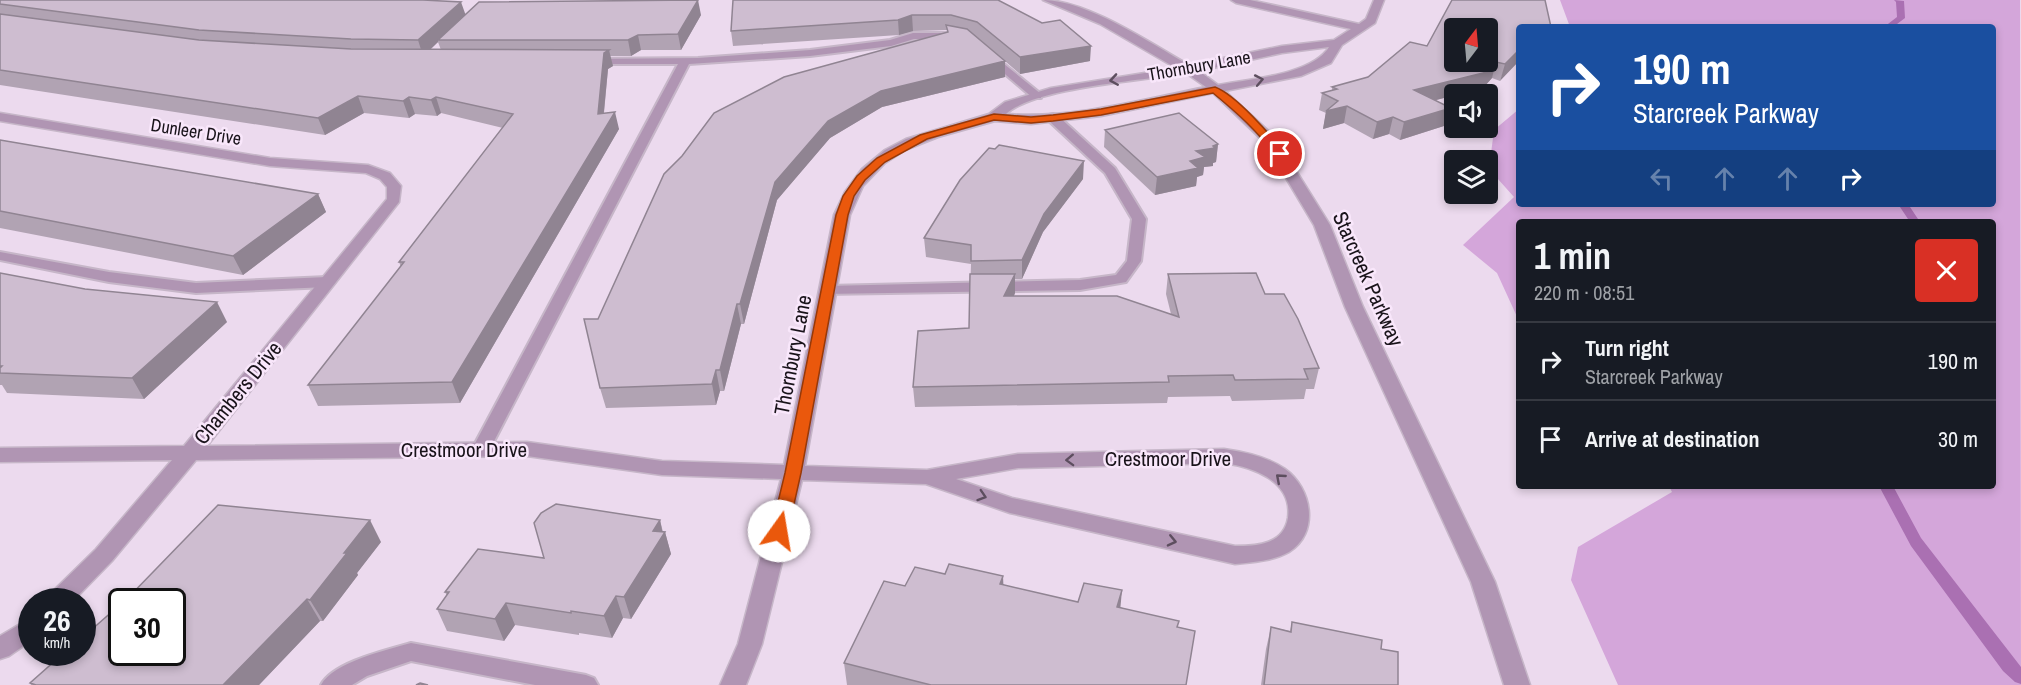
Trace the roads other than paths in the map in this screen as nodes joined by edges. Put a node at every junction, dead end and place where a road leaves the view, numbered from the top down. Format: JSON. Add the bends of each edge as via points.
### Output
{"nodes":[{"id":1,"x":1048,"y":0,"type":"edge"},
{"id":2,"x":1236,"y":0,"type":"edge"},
{"id":3,"x":1379,"y":0,"type":"edge"},
{"id":4,"x":1361,"y":28,"type":"junction"},
{"id":5,"x":962,"y":38,"type":"edge"},
{"id":6,"x":1337,"y":43,"type":"junction"},
{"id":7,"x":980,"y":48,"type":"edge"},
{"id":8,"x":579,"y":61,"type":"edge"},
{"id":9,"x":685,"y":61,"type":"junction"},
{"id":10,"x":1188,"y":69,"type":"junction"},
{"id":11,"x":1215,"y":89,"type":"junction"},
{"id":12,"x":1037,"y":96,"type":"junction"},
{"id":13,"x":0,"y":117,"type":"edge"},
{"id":14,"x":994,"y":117,"type":"junction"},
{"id":15,"x":1053,"y":118,"type":"junction"},
{"id":16,"x":385,"y":176,"type":"joint"},
{"id":17,"x":0,"y":255,"type":"edge"},
{"id":18,"x":327,"y":282,"type":"junction"},
{"id":19,"x":828,"y":291,"type":"junction"},
{"id":20,"x":481,"y":449,"type":"junction"},
{"id":21,"x":0,"y":454,"type":"edge"},
{"id":22,"x":189,"y":454,"type":"junction"},
{"id":23,"x":793,"y":473,"type":"junction"},
{"id":24,"x":927,"y":477,"type":"junction"},
{"id":25,"x":71,"y":588,"type":"edge"},
{"id":26,"x":18,"y":637,"type":"edge"},
{"id":27,"x":0,"y":649,"type":"edge"},
{"id":28,"x":333,"y":685,"type":"edge"},
{"id":29,"x":586,"y":685,"type":"edge"},
{"id":30,"x":733,"y":685,"type":"edge"},
{"id":31,"x":1517,"y":685,"type":"edge"}],
"edges":[{"from":1,"to":10,"type":"street","name":"Starcreek Parkway","via":[[1104,22]]},
{"from":2,"to":4,"type":"street"},
{"from":3,"to":4,"type":"street","name":"Thornbury Lane","via":[[1371,21]]},
{"from":4,"to":6,"type":"street","name":"Thornbury Lane"},
{"from":5,"to":9,"type":"lane","via":[[913,36],[891,43],[810,53]]},
{"from":6,"to":10,"type":"street","name":"Thornbury Lane"},
{"from":11,"to":6,"type":"street","name":"Thornbury Lane","one_way":true,"via":[[1297,73],[1327,60]]},
{"from":7,"to":12,"type":"lane"},
{"from":8,"to":9,"type":"lane"},
{"from":9,"to":20,"type":"lane"},
{"from":10,"to":11,"type":"street","name":"Starcreek Parkway"},
{"from":10,"to":12,"type":"street","name":"Thornbury Lane","one_way":true,"via":[[1086,84]]},
{"from":11,"to":15,"type":"street","name":"Thornbury Lane"},
{"from":11,"to":31,"type":"street","name":"Starcreek Parkway","via":[[1270,140],[1322,225],[1354,307],[1483,582]]},
{"from":12,"to":14,"type":"street","name":"Thornbury Lane","via":[[1010,104]]},
{"from":13,"to":16,"type":"street","name":"Dunleer Drive","via":[[270,162],[368,169]]},
{"from":14,"to":15,"type":"street","name":"Thornbury Lane"},
{"from":14,"to":19,"type":"street","name":"Thornbury Lane","via":[[916,140],[881,160],[861,178],[848,196],[842,215]]},
{"from":15,"to":19,"type":"lane","via":[[1110,171],[1139,219],[1134,261],[1121,279],[1080,285]]},
{"from":16,"to":18,"type":"street","name":"Chambers Drive","via":[[394,186],[394,199]]},
{"from":17,"to":18,"type":"lane","via":[[109,277],[196,288]]},
{"from":18,"to":22,"type":"street","name":"Chambers Drive"},
{"from":19,"to":23,"type":"street","name":"Thornbury Lane"},
{"from":20,"to":22,"type":"street","name":"Crestmoor Drive"},
{"from":20,"to":23,"type":"street","name":"Crestmoor Drive","via":[[538,450],[662,468]]},
{"from":21,"to":22,"type":"street","name":"Crestmoor Drive"},
{"from":22,"to":25,"type":"street","name":"Chambers Drive","via":[[105,555]]},
{"from":23,"to":24,"type":"street","name":"Crestmoor Drive"},
{"from":23,"to":30,"type":"street","name":"Thornbury Lane","via":[[763,601]]},
{"from":24,"to":24,"type":"street","name":"Crestmoor Drive","one_way":true,"via":[[1010,505],[1235,555],[1272,550],[1288,541],[1298,528],[1299,500],[1285,480],[1267,467],[1224,456],[1018,461]]},
{"from":26,"to":27,"type":"street"},
{"from":28,"to":29,"type":"lane","via":[[359,669],[411,652]]}]}
